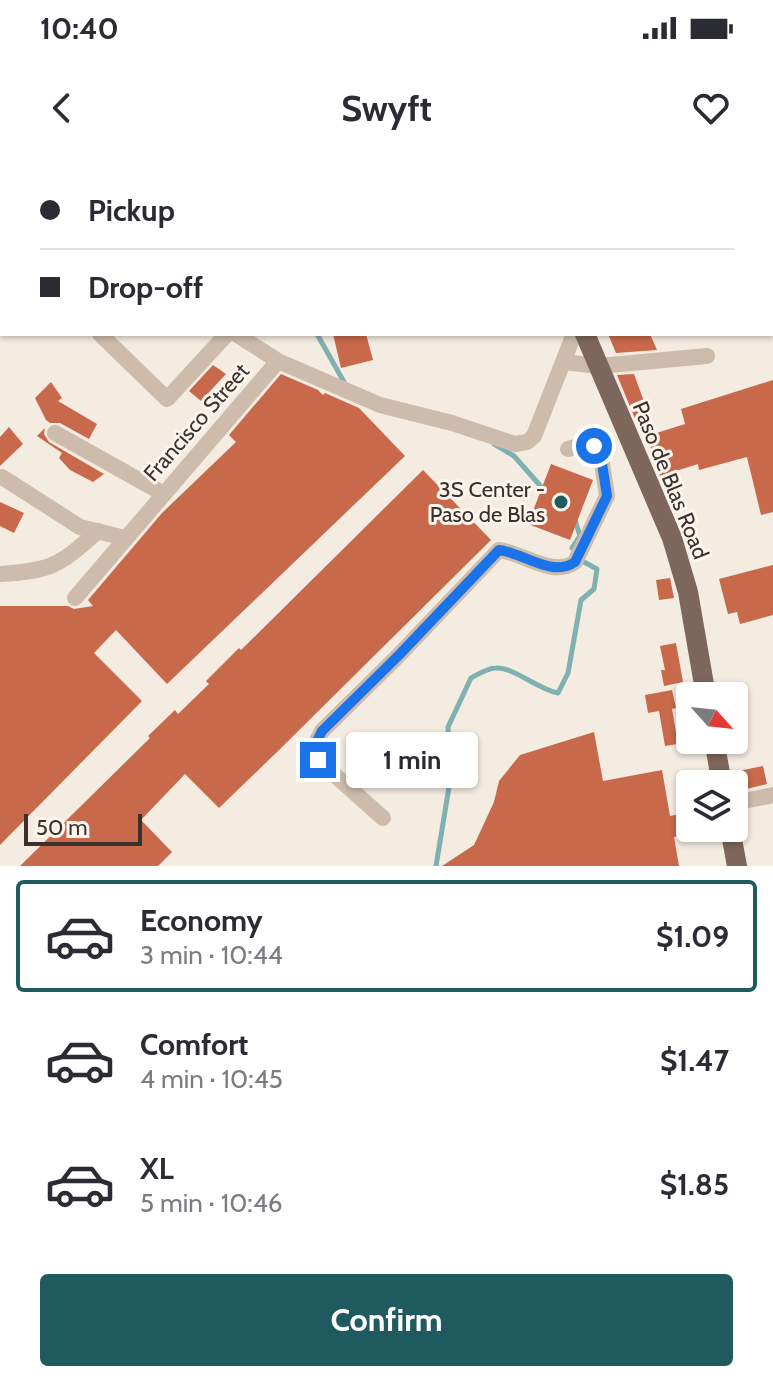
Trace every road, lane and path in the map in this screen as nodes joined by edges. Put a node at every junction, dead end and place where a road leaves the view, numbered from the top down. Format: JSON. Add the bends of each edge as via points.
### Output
{"nodes":[{"id":1,"x":102,"y":336,"type":"edge"},
{"id":2,"x":225,"y":336,"type":"edge"},
{"id":3,"x":239,"y":336,"type":"edge"},
{"id":4,"x":573,"y":336,"type":"edge"},
{"id":5,"x":586,"y":336,"type":"edge"},
{"id":6,"x":707,"y":356,"type":"dead end"},
{"id":7,"x":278,"y":361,"type":"junction"},
{"id":8,"x":563,"y":362,"type":"junction"},
{"id":9,"x":599,"y":366,"type":"junction"},
{"id":10,"x":55,"y":433,"type":"dead end"},
{"id":11,"x":568,"y":449,"type":"dead end"},
{"id":12,"x":2,"y":477,"type":"edge"},
{"id":13,"x":164,"y":494,"type":"junction"},
{"id":14,"x":98,"y":531,"type":"junction"},
{"id":15,"x":125,"y":538,"type":"junction"},
{"id":16,"x":0,"y":574,"type":"edge"},
{"id":17,"x":75,"y":598,"type":"dead end"},
{"id":18,"x":704,"y":682,"type":"edge"},
{"id":19,"x":773,"y":795,"type":"edge"},
{"id":20,"x":748,"y":800,"type":"edge"},
{"id":21,"x":383,"y":818,"type":"dead end"},
{"id":22,"x":733,"y":842,"type":"edge"},
{"id":23,"x":737,"y":866,"type":"edge"}],
"edges":[{"from":1,"to":2,"type":"street","via":[[167,399]]},
{"from":3,"to":7,"type":"street"},
{"from":4,"to":8,"type":"street","name":"Francisco Street"},
{"from":5,"to":9,"type":"main road","name":"Paso de Blas Road"},
{"from":6,"to":9,"type":"street"},
{"from":7,"to":8,"type":"street","name":"Francisco Street","via":[[380,405],[515,444],[534,436]]},
{"from":7,"to":13,"type":"street","name":"Francisco Street"},
{"from":8,"to":9,"type":"street"},
{"from":9,"to":18,"type":"main road","name":"Paso de Blas Road","via":[[672,538],[688,592]]},
{"from":10,"to":13,"type":"street"},
{"from":11,"to":21,"type":"street","via":[[583,445],[600,450],[607,496],[575,562],[556,569],[499,550],[322,731],[313,749],[318,760]]},
{"from":12,"to":14,"type":"street","via":[[80,527]]},
{"from":13,"to":15,"type":"street","name":"Francisco Street"},
{"from":14,"to":15,"type":"street"},
{"from":14,"to":16,"type":"street","via":[[51,567]]},
{"from":15,"to":17,"type":"street","name":"Francisco Street"},
{"from":19,"to":20,"type":"street"},
{"from":22,"to":23,"type":"main road"}]}
